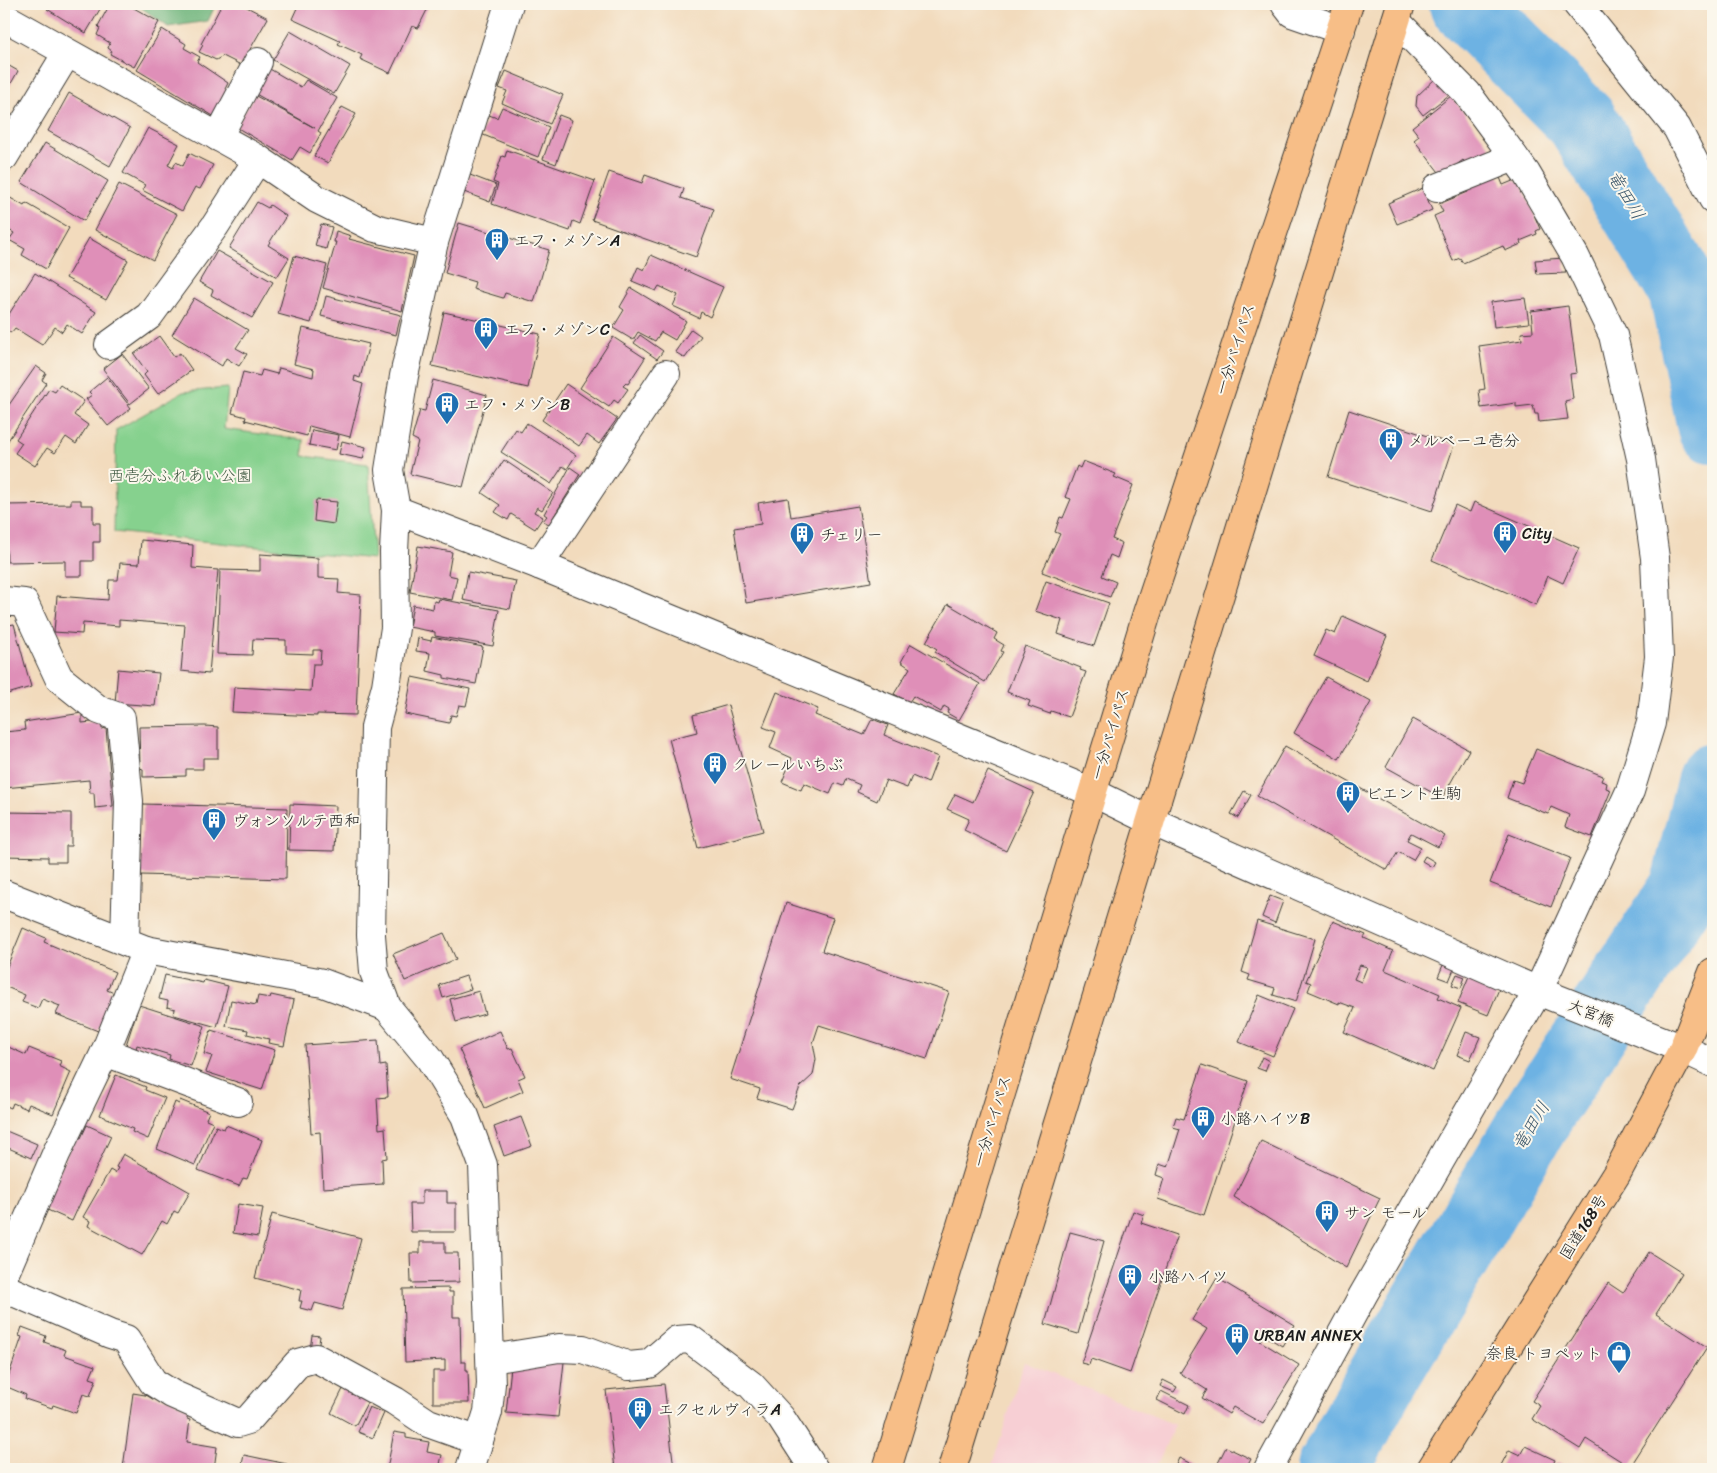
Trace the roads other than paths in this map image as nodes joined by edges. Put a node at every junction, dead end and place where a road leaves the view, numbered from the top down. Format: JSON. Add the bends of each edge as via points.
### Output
{"nodes":[{"id":1,"x":509,"y":4,"type":"edge"},
{"id":2,"x":1285,"y":4,"type":"edge"},
{"id":3,"x":1349,"y":4,"type":"edge"},
{"id":4,"x":1577,"y":4,"type":"edge"},
{"id":5,"x":1399,"y":12,"type":"edge"},
{"id":6,"x":4,"y":17,"type":"edge"},
{"id":7,"x":1341,"y":30,"type":"junction"},
{"id":8,"x":67,"y":53,"type":"junction"},
{"id":9,"x":258,"y":62,"type":"dead end"},
{"id":10,"x":218,"y":137,"type":"junction"},
{"id":11,"x":4,"y":157,"type":"edge"},
{"id":12,"x":1514,"y":157,"type":"junction"},
{"id":13,"x":258,"y":159,"type":"junction"},
{"id":14,"x":1437,"y":188,"type":"dead end"},
{"id":15,"x":1713,"y":199,"type":"edge"},
{"id":16,"x":434,"y":242,"type":"junction"},
{"id":17,"x":109,"y":345,"type":"dead end"},
{"id":18,"x":666,"y":374,"type":"dead end"},
{"id":19,"x":396,"y":510,"type":"junction"},
{"id":20,"x":540,"y":565,"type":"junction"},
{"id":21,"x":14,"y":602,"type":"edge"},
{"id":22,"x":1092,"y":792,"type":"junction"},
{"id":23,"x":1151,"y":821,"type":"junction"},
{"id":24,"x":4,"y":894,"type":"edge"},
{"id":25,"x":135,"y":945,"type":"junction"},
{"id":26,"x":1713,"y":972,"type":"edge"},
{"id":27,"x":1538,"y":991,"type":"junction"},
{"id":28,"x":387,"y":1008,"type":"junction"},
{"id":29,"x":1683,"y":1049,"type":"junction"},
{"id":30,"x":105,"y":1052,"type":"junction"},
{"id":31,"x":1713,"y":1063,"type":"edge"},
{"id":32,"x":238,"y":1102,"type":"dead end"},
{"id":33,"x":4,"y":1275,"type":"edge"},
{"id":34,"x":4,"y":1288,"type":"edge"},
{"id":35,"x":491,"y":1359,"type":"junction"},
{"id":36,"x":479,"y":1441,"type":"junction"},
{"id":37,"x":470,"y":1469,"type":"edge"},
{"id":38,"x":814,"y":1469,"type":"edge"},
{"id":39,"x":887,"y":1469,"type":"edge"},
{"id":40,"x":952,"y":1469,"type":"edge"},
{"id":41,"x":1268,"y":1469,"type":"edge"},
{"id":42,"x":1431,"y":1469,"type":"edge"}],
"edges":[{"from":1,"to":16,"type":"street"},
{"from":2,"to":7,"type":"street","via":[[1292,13]]},
{"from":3,"to":7,"type":"highway","name":"一分バイパス"},
{"from":4,"to":15,"type":"street","via":[[1678,128]]},
{"from":5,"to":12,"type":"street","via":[[1467,93]]},
{"from":5,"to":23,"type":"highway"},
{"from":6,"to":8,"type":"street"},
{"from":7,"to":22,"type":"highway","name":"一分バイパス","via":[[1147,613]]},
{"from":8,"to":10,"type":"street"},
{"from":8,"to":11,"type":"street"},
{"from":9,"to":10,"type":"street"},
{"from":10,"to":13,"type":"street"},
{"from":12,"to":14,"type":"street"},
{"from":12,"to":27,"type":"street","via":[[1574,256],[1613,335],[1640,458],[1655,558],[1659,657],[1651,723],[1630,791]]},
{"from":13,"to":16,"type":"street","via":[[317,199],[374,228]]},
{"from":13,"to":17,"type":"street","via":[[149,316]]},
{"from":16,"to":19,"type":"street","via":[[404,376],[389,470]]},
{"from":18,"to":20,"type":"street"},
{"from":19,"to":20,"type":"street","name":"大宮橋"},
{"from":19,"to":28,"type":"street","via":[[396,628],[375,727],[371,935],[374,972]]},
{"from":20,"to":22,"type":"street","name":"大宮橋"},
{"from":21,"to":25,"type":"street","via":[[59,678],[99,710],[121,718],[129,801]]},
{"from":22,"to":23,"type":"street","name":"大宮橋"},
{"from":22,"to":39,"type":"highway","name":"一分バイパス"},
{"from":23,"to":27,"type":"street","name":"大宮橋"},
{"from":23,"to":40,"type":"highway"},
{"from":24,"to":25,"type":"street"},
{"from":25,"to":28,"type":"street","via":[[323,983]]},
{"from":25,"to":30,"type":"street"},
{"from":26,"to":29,"type":"highway","name":"国道168号"},
{"from":27,"to":29,"type":"street","name":"大宮橋"},
{"from":27,"to":41,"type":"street","via":[[1363,1295]]},
{"from":28,"to":35,"type":"street","via":[[430,1059],[464,1116],[483,1165]]},
{"from":29,"to":31,"type":"street","name":"大宮橋"},
{"from":29,"to":42,"type":"highway","name":"国道168号","via":[[1617,1173]]},
{"from":30,"to":32,"type":"street"},
{"from":30,"to":33,"type":"street","via":[[56,1154]]},
{"from":34,"to":36,"type":"street","via":[[126,1339],[153,1382],[238,1424],[248,1420],[298,1363],[316,1358],[428,1423]]},
{"from":35,"to":36,"type":"street","via":[[488,1412]]},
{"from":35,"to":38,"type":"street","via":[[559,1348],[583,1350],[629,1366],[649,1364],[677,1340],[690,1339],[751,1384],[781,1418]]},
{"from":36,"to":37,"type":"street"}]}
